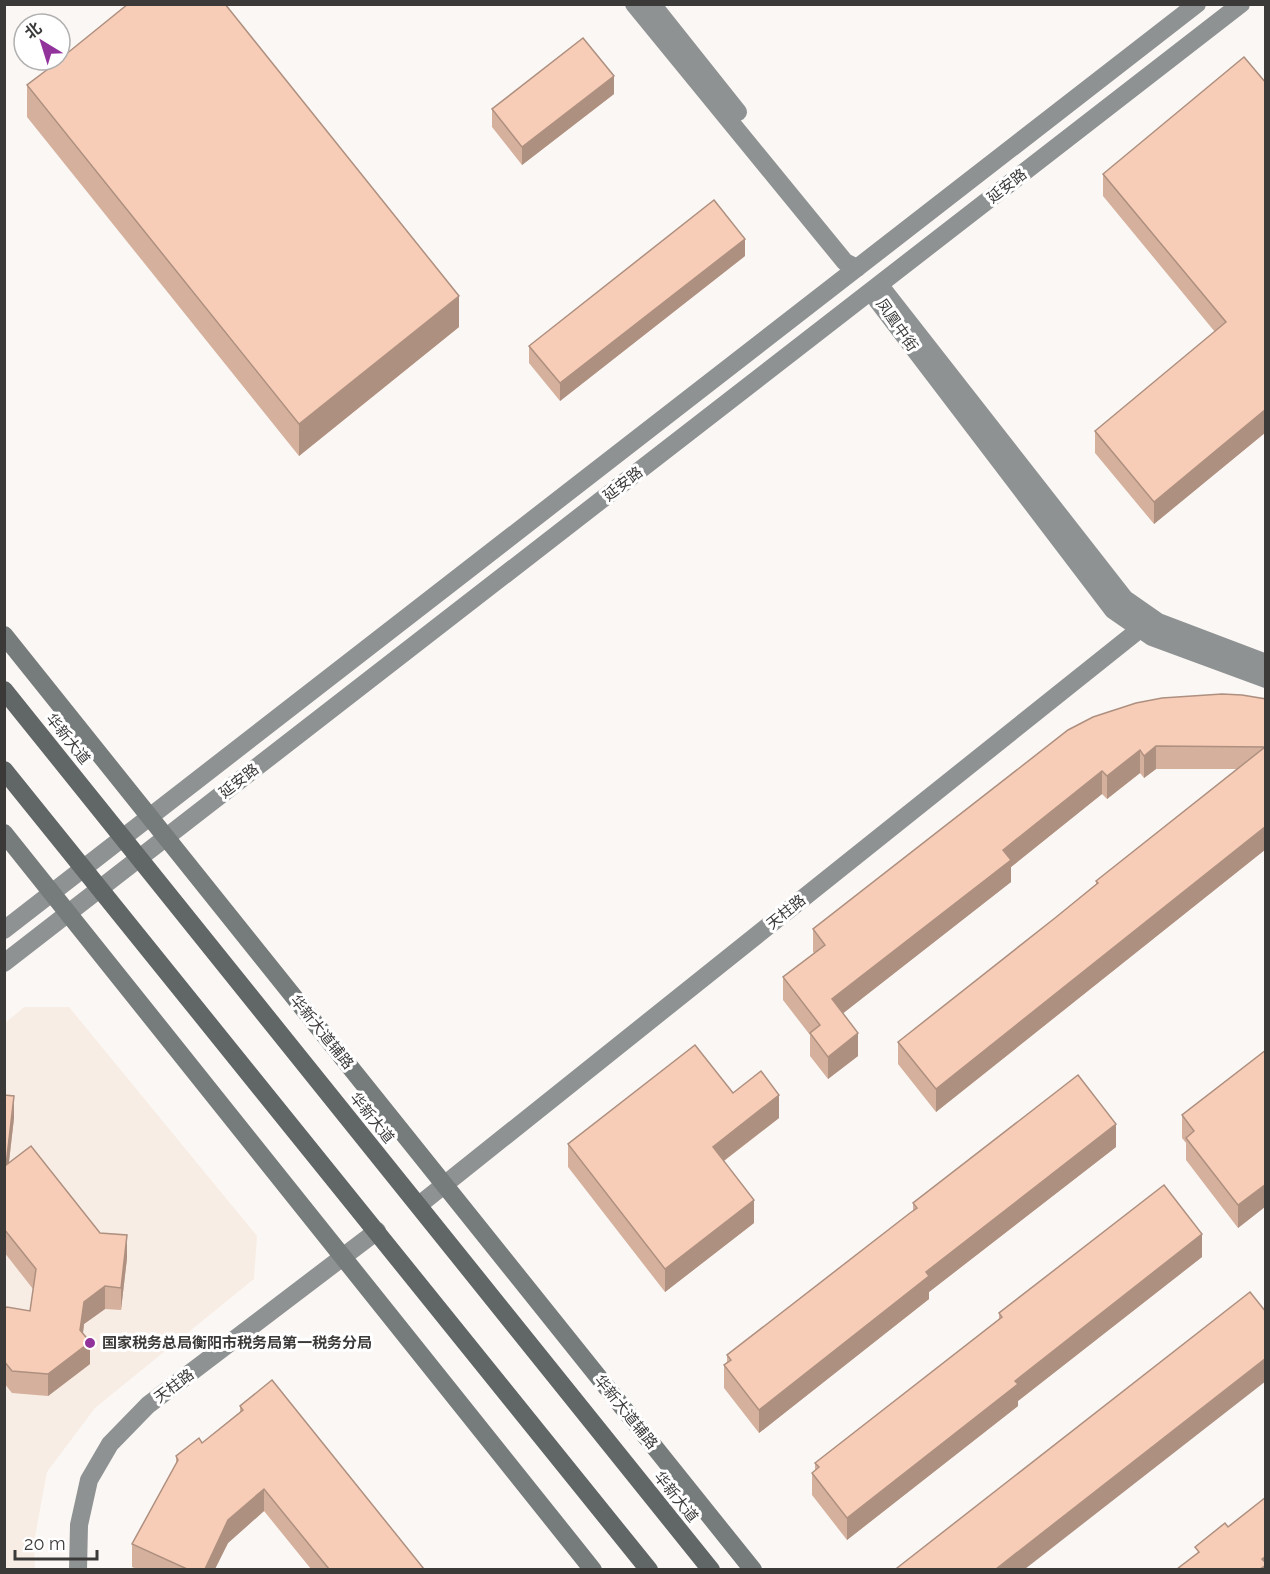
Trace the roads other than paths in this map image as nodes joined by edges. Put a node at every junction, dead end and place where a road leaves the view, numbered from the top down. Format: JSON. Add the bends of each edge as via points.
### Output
{"nodes":[{"id":1,"x":634,"y":4,"type":"edge"},
{"id":2,"x":652,"y":4,"type":"edge"},
{"id":3,"x":1197,"y":4,"type":"edge"},
{"id":4,"x":1241,"y":4,"type":"edge"},
{"id":5,"x":857,"y":268,"type":"junction"},
{"id":6,"x":876,"y":288,"type":"junction"},
{"id":7,"x":1145,"y":623,"type":"junction"},
{"id":8,"x":4,"y":635,"type":"edge"},
{"id":9,"x":1266,"y":663,"type":"edge"},
{"id":10,"x":1266,"y":679,"type":"edge"},
{"id":11,"x":4,"y":690,"type":"edge"},
{"id":12,"x":4,"y":770,"type":"edge"},
{"id":13,"x":150,"y":817,"type":"junction"},
{"id":14,"x":4,"y":833,"type":"edge"},
{"id":15,"x":124,"y":837,"type":"junction"},
{"id":16,"x":166,"y":837,"type":"junction"},
{"id":17,"x":141,"y":857,"type":"junction"},
{"id":18,"x":84,"y":868,"type":"junction"},
{"id":19,"x":101,"y":888,"type":"junction"},
{"id":20,"x":52,"y":893,"type":"junction"},
{"id":21,"x":68,"y":913,"type":"junction"},
{"id":22,"x":4,"y":930,"type":"edge"},
{"id":23,"x":4,"y":963,"type":"edge"},
{"id":24,"x":444,"y":1185,"type":"junction"},
{"id":25,"x":419,"y":1204,"type":"junction"},
{"id":26,"x":376,"y":1231,"type":"junction"},
{"id":27,"x":343,"y":1257,"type":"junction"},
{"id":28,"x":78,"y":1569,"type":"edge"},
{"id":29,"x":593,"y":1569,"type":"edge"},
{"id":30,"x":649,"y":1569,"type":"edge"},
{"id":31,"x":711,"y":1569,"type":"edge"},
{"id":32,"x":753,"y":1569,"type":"edge"}],
"edges":[{"from":1,"to":5,"type":"main road","via":[[845,262]]},
{"from":2,"to":5,"type":"main road","via":[[853,256]]},
{"from":3,"to":5,"type":"main road","name":"延安路"},
{"from":4,"to":6,"type":"main road","name":"延安路"},
{"from":5,"to":13,"type":"main road","name":"延安路"},
{"from":6,"to":7,"type":"main road","name":"凤凰中街","via":[[885,292]]},
{"from":6,"to":16,"type":"main road","name":"延安路"},
{"from":7,"to":9,"type":"main road","name":"凤凰中街","via":[[1158,622]]},
{"from":7,"to":10,"type":"main road","name":"凤凰中街","via":[[1152,637]]},
{"from":7,"to":24,"type":"main road","name":"天柱路"},
{"from":8,"to":13,"type":"main road","name":"华新大道辅路"},
{"from":11,"to":15,"type":"highway","name":"华新大道"},
{"from":12,"to":18,"type":"highway"},
{"from":13,"to":15,"type":"main road","name":"延安路"},
{"from":13,"to":16,"type":"main road","name":"华新大道辅路"},
{"from":14,"to":20,"type":"main road"},
{"from":15,"to":17,"type":"highway","name":"华新大道"},
{"from":15,"to":18,"type":"main road","name":"延安路"},
{"from":16,"to":17,"type":"main road","name":"延安路"},
{"from":16,"to":24,"type":"main road","name":"华新大道辅路"},
{"from":17,"to":19,"type":"main road","name":"延安路"},
{"from":17,"to":25,"type":"highway","name":"华新大道"},
{"from":18,"to":19,"type":"highway"},
{"from":18,"to":20,"type":"main road","name":"延安路"},
{"from":19,"to":21,"type":"main road","name":"延安路"},
{"from":19,"to":26,"type":"highway"},
{"from":20,"to":21,"type":"main road"},
{"from":20,"to":22,"type":"main road","name":"延安路"},
{"from":21,"to":23,"type":"main road","name":"延安路"},
{"from":21,"to":27,"type":"main road"},
{"from":24,"to":25,"type":"main road","name":"天柱路"},
{"from":24,"to":32,"type":"main road","name":"华新大道辅路"},
{"from":25,"to":31,"type":"highway","name":"华新大道"},
{"from":26,"to":27,"type":"main road","name":"天柱路"},
{"from":26,"to":30,"type":"highway"},
{"from":27,"to":28,"type":"main road","name":"天柱路","via":[[148,1405],[110,1444],[89,1479],[79,1525]]},
{"from":27,"to":29,"type":"main road"}]}
